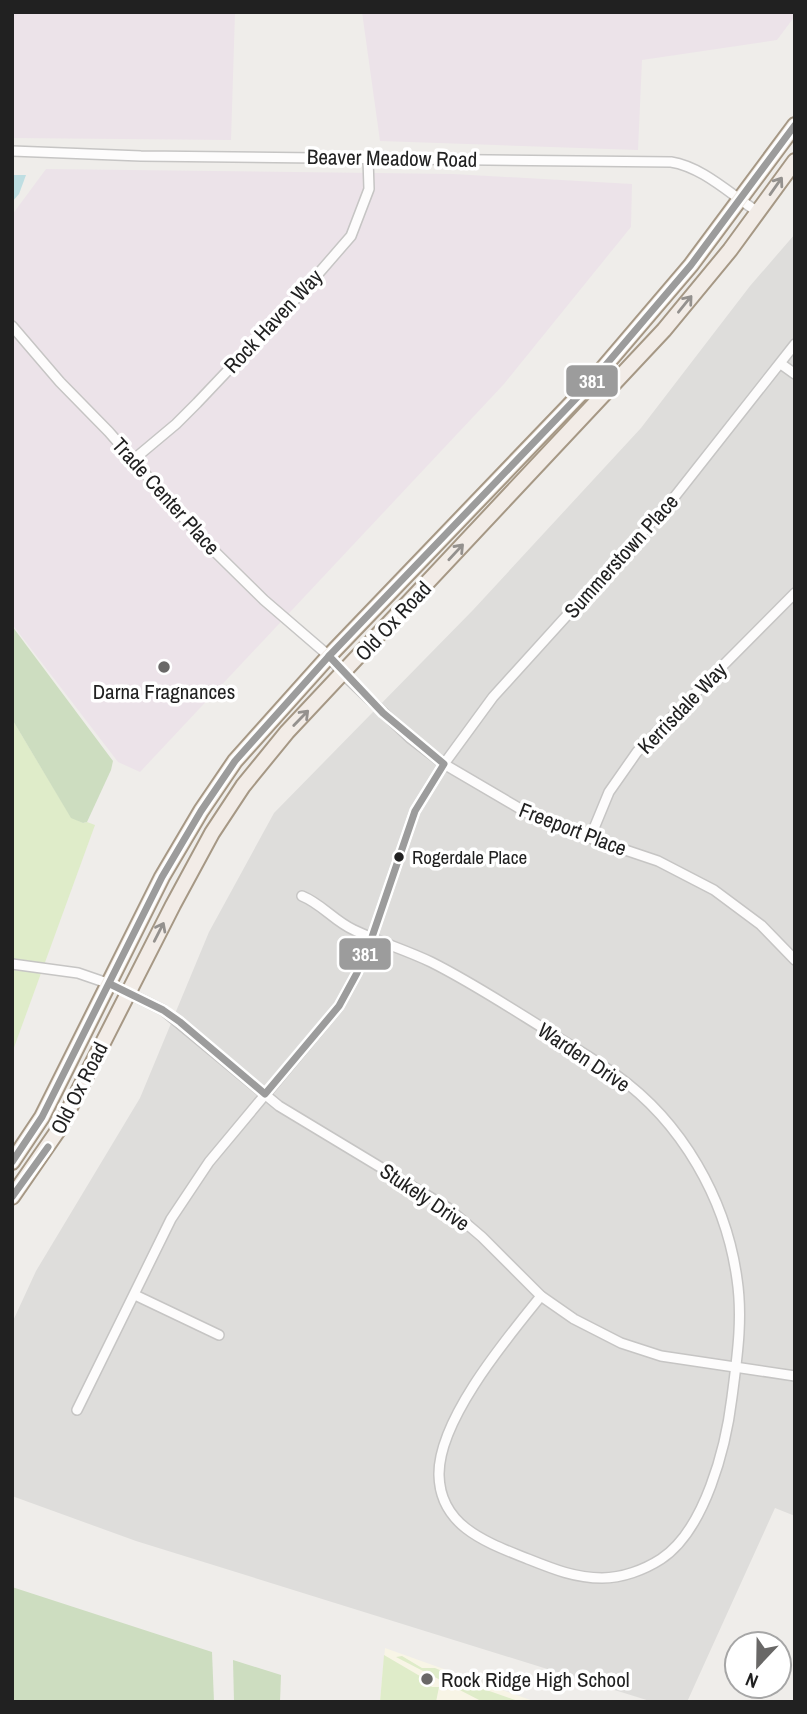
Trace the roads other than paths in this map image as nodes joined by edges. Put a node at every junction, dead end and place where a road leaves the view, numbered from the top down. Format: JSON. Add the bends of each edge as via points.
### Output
{"nodes":[{"id":1,"x":795,"y":125,"type":"edge"},
{"id":2,"x":12,"y":151,"type":"edge"},
{"id":3,"x":368,"y":158,"type":"junction"},
{"id":4,"x":795,"y":161,"type":"edge"},
{"id":5,"x":740,"y":201,"type":"junction"},
{"id":6,"x":758,"y":212,"type":"junction"},
{"id":7,"x":12,"y":326,"type":"edge"},
{"id":8,"x":795,"y":344,"type":"edge"},
{"id":9,"x":781,"y":364,"type":"junction"},
{"id":10,"x":795,"y":374,"type":"edge"},
{"id":11,"x":133,"y":460,"type":"junction"},
{"id":12,"x":795,"y":593,"type":"edge"},
{"id":13,"x":329,"y":656,"type":"junction"},
{"id":14,"x":344,"y":674,"type":"junction"},
{"id":15,"x":444,"y":764,"type":"junction"},
{"id":16,"x":590,"y":838,"type":"junction"},
{"id":17,"x":302,"y":896,"type":"dead end"},
{"id":18,"x":372,"y":937,"type":"junction"},
{"id":19,"x":795,"y":960,"type":"edge"},
{"id":20,"x":12,"y":964,"type":"edge"},
{"id":21,"x":110,"y":984,"type":"junction"},
{"id":22,"x":128,"y":993,"type":"junction"},
{"id":23,"x":265,"y":1094,"type":"junction"},
{"id":24,"x":12,"y":1162,"type":"edge"},
{"id":25,"x":12,"y":1197,"type":"edge"},
{"id":26,"x":135,"y":1294,"type":"junction"},
{"id":27,"x":541,"y":1296,"type":"junction"},
{"id":28,"x":219,"y":1335,"type":"dead end"},
{"id":29,"x":736,"y":1367,"type":"junction"},
{"id":30,"x":795,"y":1376,"type":"edge"},
{"id":31,"x":77,"y":1410,"type":"dead end"}],
"edges":[{"from":1,"to":5,"type":"main road","name":"Old Ox Road"},
{"from":2,"to":3,"type":"street","name":"Beaver Meadow Road"},
{"from":3,"to":5,"type":"street","name":"Beaver Meadow Road","via":[[671,162],[695,170]]},
{"from":3,"to":11,"type":"street","name":"Rock Haven Way","via":[[369,189],[351,236],[197,403]]},
{"from":6,"to":4,"type":"main road","name":"Old Ox Road","one_way":true},
{"from":5,"to":6,"type":"street","name":"Beaver Meadow Road"},
{"from":5,"to":13,"type":"main road","name":"Old Ox Road","via":[[587,387]]},
{"from":14,"to":6,"type":"main road","name":"Old Ox Road","one_way":true,"via":[[664,330]]},
{"from":7,"to":11,"type":"street","name":"Trade Center Place"},
{"from":8,"to":9,"type":"street","name":"Summerstown Place"},
{"from":9,"to":10,"type":"street"},
{"from":9,"to":15,"type":"street","name":"Summerstown Place","via":[[676,495],[493,698]]},
{"from":11,"to":13,"type":"street","name":"Trade Center Place","via":[[201,538]]},
{"from":12,"to":16,"type":"street","name":"Kerrisdale Way","via":[[638,752],[609,792]]},
{"from":13,"to":14,"type":"street","name":"Freeport Place"},
{"from":13,"to":21,"type":"main road","name":"Old Ox Road","via":[[235,761],[208,801],[162,877]]},
{"from":14,"to":15,"type":"street","name":"Freeport Place"},
{"from":22,"to":14,"type":"main road","name":"Old Ox Road","one_way":true,"via":[[212,833],[243,786]]},
{"from":15,"to":16,"type":"street","name":"Freeport Place","via":[[529,814]]},
{"from":15,"to":18,"type":"street","via":[[415,811]]},
{"from":16,"to":19,"type":"street","name":"Freeport Place","via":[[658,861],[714,890],[761,925]]},
{"from":17,"to":18,"type":"street","name":"Warden Drive","via":[[340,923]]},
{"from":18,"to":23,"type":"street","via":[[340,1006]]},
{"from":18,"to":29,"type":"street","name":"Warden Drive","via":[[457,976],[565,1042],[618,1076],[671,1126],[705,1178],[729,1239],[740,1326]]},
{"from":20,"to":21,"type":"street","name":"Stukely Drive","via":[[78,973]]},
{"from":21,"to":22,"type":"street","name":"Stukely Drive"},
{"from":21,"to":24,"type":"main road","name":"Old Ox Road","via":[[42,1116]]},
{"from":22,"to":23,"type":"street","name":"Stukely Drive","via":[[180,1022]]},
{"from":22,"to":25,"type":"main road","name":"Old Ox Road","via":[[59,1129]]},
{"from":23,"to":26,"type":"street","via":[[188,1191]]},
{"from":23,"to":27,"type":"street","name":"Stukely Drive","via":[[440,1202]]},
{"from":26,"to":28,"type":"street"},
{"from":26,"to":31,"type":"street"},
{"from":27,"to":29,"type":"street","name":"Stukely Drive","via":[[621,1343],[661,1356]]},
{"from":27,"to":29,"type":"street","name":"Warden Drive","via":[[491,1357],[457,1417],[445,1440],[439,1477],[445,1502],[470,1534],[565,1574],[606,1578],[636,1572],[663,1558],[685,1536],[700,1513],[711,1481],[731,1409]]},
{"from":29,"to":30,"type":"street","name":"Stukely Drive"}]}
